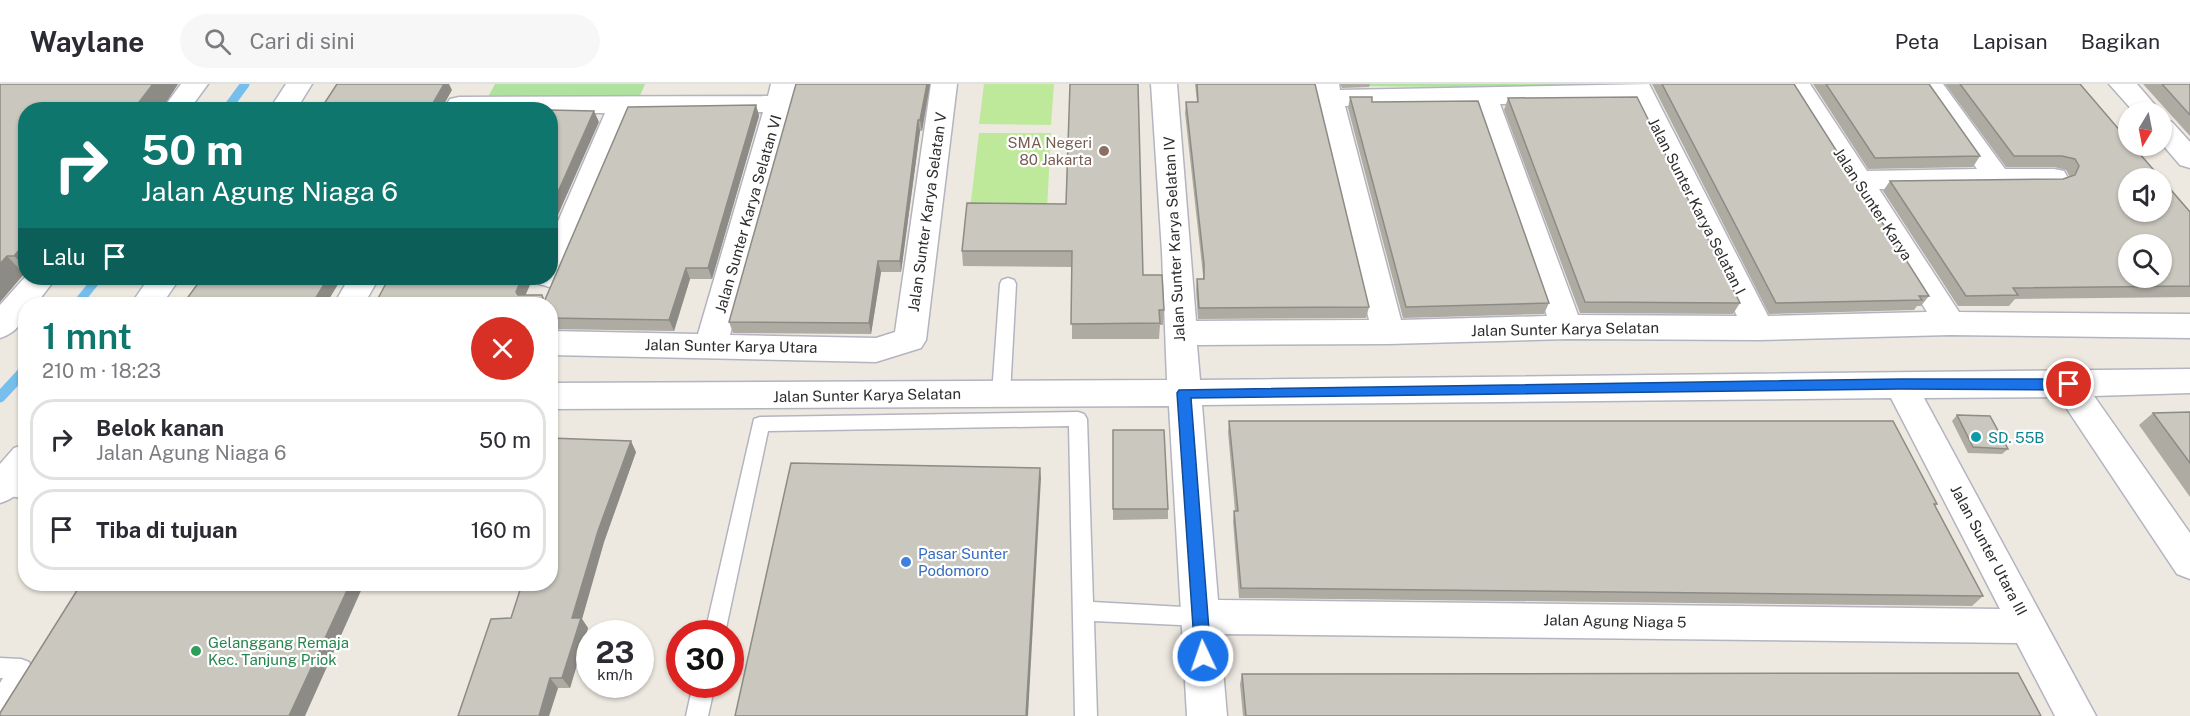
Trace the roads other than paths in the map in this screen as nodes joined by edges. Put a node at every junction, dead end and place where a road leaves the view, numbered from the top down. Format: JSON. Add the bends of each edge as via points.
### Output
{"nodes":[{"id":1,"x":195,"y":84,"type":"edge"},
{"id":2,"x":299,"y":84,"type":"edge"},
{"id":3,"x":944,"y":84,"type":"edge"},
{"id":4,"x":1164,"y":84,"type":"edge"},
{"id":5,"x":1797,"y":84,"type":"edge"},
{"id":6,"x":1930,"y":84,"type":"edge"},
{"id":7,"x":2122,"y":84,"type":"edge"},
{"id":8,"x":1638,"y":89,"type":"edge"},
{"id":9,"x":1328,"y":91,"type":"edge"},
{"id":10,"x":781,"y":94,"type":"edge"},
{"id":11,"x":1484,"y":96,"type":"junction"},
{"id":12,"x":462,"y":100,"type":"edge"},
{"id":13,"x":181,"y":102,"type":"edge"},
{"id":14,"x":287,"y":102,"type":"edge"},
{"id":15,"x":526,"y":102,"type":"edge"},
{"id":16,"x":2139,"y":102,"type":"edge"},
{"id":17,"x":558,"y":103,"type":"edge"},
{"id":18,"x":622,"y":105,"type":"junction"},
{"id":19,"x":2172,"y":139,"type":"edge"},
{"id":20,"x":2190,"y":159,"type":"edge"},
{"id":21,"x":1997,"y":178,"type":"junction"},
{"id":22,"x":2054,"y":178,"type":"edge"},
{"id":23,"x":1858,"y":180,"type":"junction"},
{"id":24,"x":558,"y":258,"type":"edge"},
{"id":25,"x":35,"y":285,"type":"edge"},
{"id":26,"x":1008,"y":285,"type":"dead end"},
{"id":27,"x":25,"y":297,"type":"edge"},
{"id":28,"x":18,"y":305,"type":"edge"},
{"id":29,"x":1950,"y":323,"type":"junction"},
{"id":30,"x":0,"y":326,"type":"edge"},
{"id":31,"x":2190,"y":326,"type":"edge"},
{"id":32,"x":1567,"y":327,"type":"junction"},
{"id":33,"x":1758,"y":328,"type":"junction"},
{"id":34,"x":1180,"y":333,"type":"junction"},
{"id":35,"x":1388,"y":333,"type":"junction"},
{"id":36,"x":910,"y":340,"type":"joint"},
{"id":37,"x":558,"y":343,"type":"edge"},
{"id":38,"x":711,"y":345,"type":"junction"},
{"id":39,"x":2190,"y":381,"type":"edge"},
{"id":40,"x":1900,"y":384,"type":"junction"},
{"id":41,"x":2069,"y":384,"type":"junction"},
{"id":42,"x":1184,"y":393,"type":"junction"},
{"id":43,"x":1001,"y":394,"type":"junction"},
{"id":44,"x":558,"y":396,"type":"edge"},
{"id":45,"x":759,"y":405,"type":"junction"},
{"id":46,"x":18,"y":473,"type":"edge"},
{"id":47,"x":9,"y":489,"type":"edge"},
{"id":48,"x":2190,"y":563,"type":"edge"},
{"id":49,"x":1083,"y":611,"type":"junction"},
{"id":50,"x":1201,"y":616,"type":"junction"},
{"id":51,"x":718,"y":620,"type":"edge"},
{"id":52,"x":2029,"y":626,"type":"junction"},
{"id":53,"x":0,"y":668,"type":"edge"},
{"id":54,"x":701,"y":698,"type":"edge"},
{"id":55,"x":0,"y":702,"type":"edge"},
{"id":56,"x":697,"y":716,"type":"edge"},
{"id":57,"x":1086,"y":716,"type":"edge"},
{"id":58,"x":1206,"y":716,"type":"edge"},
{"id":59,"x":2076,"y":716,"type":"edge"}],
"edges":[{"from":1,"to":13,"type":"street"},
{"from":2,"to":14,"type":"street"},
{"from":3,"to":36,"type":"street","name":"Jalan Sunter Karya Selatan V"},
{"from":4,"to":34,"type":"street","name":"Jalan Sunter Karya Selatan IV"},
{"from":5,"to":23,"type":"street","name":"Jalan Sunter Karya"},
{"from":6,"to":21,"type":"street"},
{"from":7,"to":16,"type":"street"},
{"from":8,"to":11,"type":"street"},
{"from":8,"to":33,"type":"street","name":"Jalan Sunter Karya Selatan I"},
{"from":9,"to":11,"type":"street"},
{"from":9,"to":35,"type":"street"},
{"from":10,"to":18,"type":"street"},
{"from":10,"to":38,"type":"street","name":"Jalan Sunter Karya Selatan VI"},
{"from":11,"to":32,"type":"street"},
{"from":12,"to":15,"type":"street"},
{"from":17,"to":18,"type":"street"},
{"from":18,"to":24,"type":"street"},
{"from":19,"to":20,"type":"street"},
{"from":21,"to":22,"type":"street"},
{"from":21,"to":23,"type":"street"},
{"from":23,"to":29,"type":"street","name":"Jalan Sunter Karya"},
{"from":25,"to":27,"type":"street"},
{"from":26,"to":43,"type":"lane"},
{"from":28,"to":30,"type":"street"},
{"from":29,"to":31,"type":"street","name":"Jalan Sunter Karya Selatan"},
{"from":29,"to":33,"type":"street","name":"Jalan Sunter Karya Selatan"},
{"from":32,"to":33,"type":"street","name":"Jalan Sunter Karya Selatan"},
{"from":32,"to":35,"type":"street","name":"Jalan Sunter Karya Selatan"},
{"from":34,"to":35,"type":"street","name":"Jalan Sunter Karya Selatan"},
{"from":34,"to":42,"type":"street","name":"Jalan Sunter Karya Selatan IV"},
{"from":36,"to":38,"type":"street","name":"Jalan Sunter Karya Utara","via":[[876,350]]},
{"from":37,"to":38,"type":"street","name":"Jalan Sunter Karya Utara"},
{"from":39,"to":41,"type":"street","name":"Jalan Sunter Karya Selatan"},
{"from":40,"to":41,"type":"street","name":"Jalan Sunter Karya Selatan"},
{"from":40,"to":42,"type":"street","name":"Jalan Sunter Karya Selatan"},
{"from":40,"to":52,"type":"street","name":"Jalan Sunter Utara III"},
{"from":41,"to":48,"type":"street"},
{"from":42,"to":43,"type":"street","name":"Jalan Sunter Karya Selatan"},
{"from":42,"to":50,"type":"street","name":"Jalan Sunter Karya Selatan IV"},
{"from":43,"to":45,"type":"street","name":"Jalan Sunter Karya Selatan"},
{"from":44,"to":45,"type":"street","name":"Jalan Sunter Karya Selatan"},
{"from":45,"to":49,"type":"lane","via":[[1078,419]]},
{"from":45,"to":51,"type":"lane"},
{"from":46,"to":47,"type":"street"},
{"from":49,"to":50,"type":"lane"},
{"from":49,"to":57,"type":"lane"},
{"from":50,"to":52,"type":"street","name":"Jalan Agung Niaga 5"},
{"from":50,"to":58,"type":"street","name":"Jalan Sunter Karya Selatan IV"},
{"from":52,"to":59,"type":"street","name":"Jalan Sunter Utara III"},
{"from":53,"to":55,"type":"lane","via":[[21,669]]},
{"from":54,"to":56,"type":"lane"}]}
